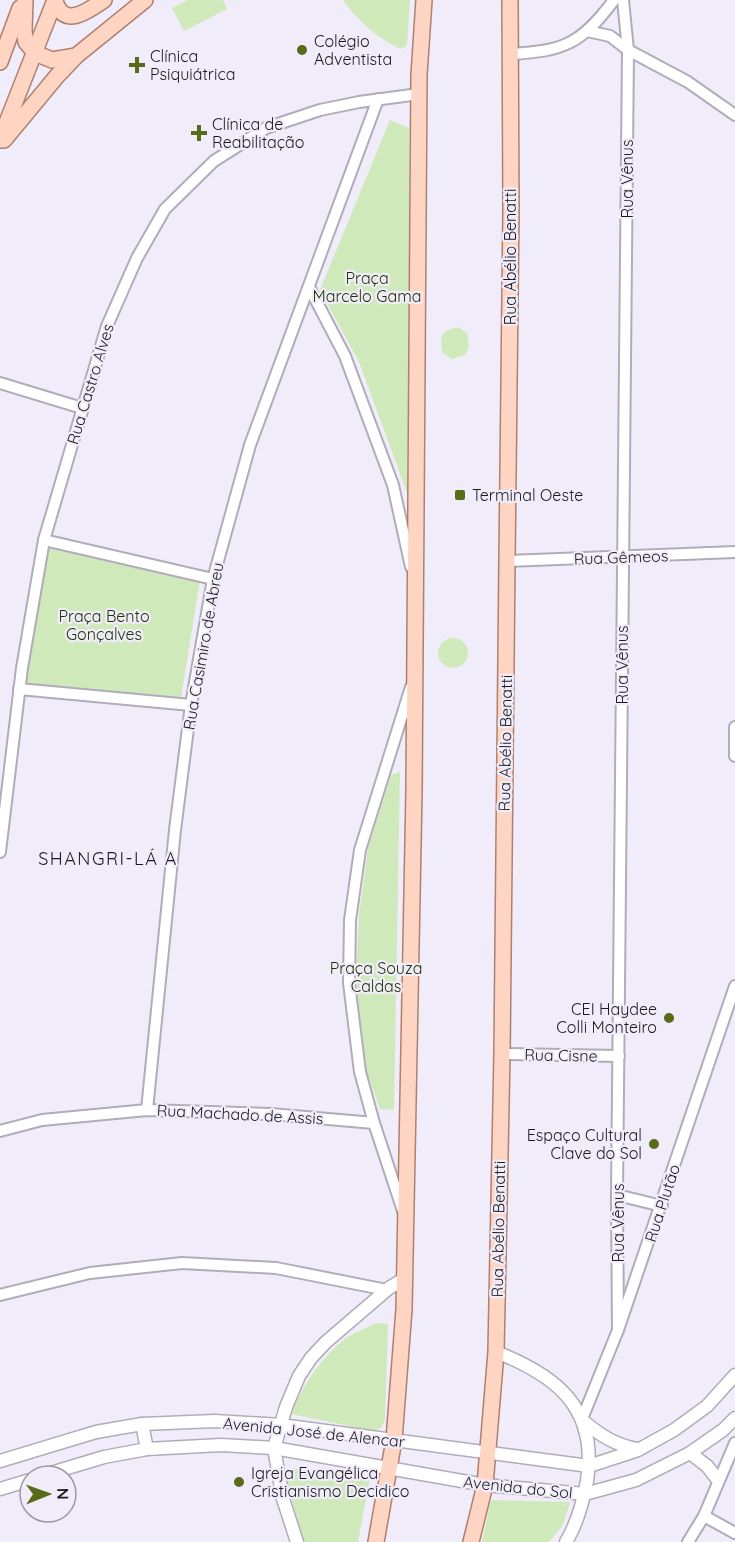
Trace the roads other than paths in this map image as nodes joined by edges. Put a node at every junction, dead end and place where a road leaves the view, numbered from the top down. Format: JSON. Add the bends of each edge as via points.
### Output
{"nodes":[{"id":1,"x":24,"y":0,"type":"edge"},
{"id":2,"x":55,"y":0,"type":"edge"},
{"id":3,"x":104,"y":0,"type":"edge"},
{"id":4,"x":145,"y":0,"type":"edge"},
{"id":5,"x":424,"y":0,"type":"edge"},
{"id":6,"x":510,"y":0,"type":"edge"},
{"id":7,"x":614,"y":0,"type":"edge"},
{"id":8,"x":623,"y":0,"type":"edge"},
{"id":9,"x":587,"y":31,"type":"junction"},
{"id":10,"x":628,"y":50,"type":"junction"},
{"id":11,"x":34,"y":52,"type":"junction"},
{"id":12,"x":511,"y":54,"type":"junction"},
{"id":13,"x":76,"y":56,"type":"junction"},
{"id":14,"x":0,"y":62,"type":"edge"},
{"id":15,"x":419,"y":94,"type":"junction"},
{"id":16,"x":378,"y":99,"type":"junction"},
{"id":17,"x":735,"y":115,"type":"edge"},
{"id":18,"x":0,"y":140,"type":"edge"},
{"id":19,"x":0,"y":146,"type":"edge"},
{"id":20,"x":309,"y":287,"type":"junction"},
{"id":21,"x":0,"y":383,"type":"edge"},
{"id":22,"x":82,"y":408,"type":"junction"},
{"id":23,"x":44,"y":540,"type":"junction"},
{"id":24,"x":735,"y":552,"type":"edge"},
{"id":25,"x":623,"y":557,"type":"junction"},
{"id":26,"x":507,"y":561,"type":"junction"},
{"id":27,"x":213,"y":579,"type":"junction"},
{"id":28,"x":415,"y":584,"type":"junction"},
{"id":29,"x":414,"y":678,"type":"junction"},
{"id":30,"x":19,"y":689,"type":"junction"},
{"id":31,"x":191,"y":705,"type":"junction"},
{"id":32,"x":735,"y":727,"type":"edge"},
{"id":33,"x":735,"y":756,"type":"edge"},
{"id":34,"x":0,"y":852,"type":"edge"},
{"id":35,"x":735,"y":986,"type":"edge"},
{"id":36,"x":502,"y":1054,"type":"junction"},
{"id":37,"x":619,"y":1056,"type":"junction"},
{"id":38,"x":147,"y":1110,"type":"junction"},
{"id":39,"x":374,"y":1123,"type":"junction"},
{"id":40,"x":0,"y":1131,"type":"edge"},
{"id":41,"x":617,"y":1195,"type":"junction"},
{"id":42,"x":662,"y":1206,"type":"junction"},
{"id":43,"x":406,"y":1221,"type":"junction"},
{"id":44,"x":404,"y":1280,"type":"junction"},
{"id":45,"x":387,"y":1290,"type":"junction"},
{"id":46,"x":0,"y":1294,"type":"edge"},
{"id":47,"x":618,"y":1330,"type":"junction"},
{"id":48,"x":496,"y":1352,"type":"junction"},
{"id":49,"x":735,"y":1377,"type":"edge"},
{"id":50,"x":735,"y":1418,"type":"edge"},
{"id":51,"x":583,"y":1420,"type":"junction"},
{"id":52,"x":142,"y":1424,"type":"junction"},
{"id":53,"x":281,"y":1425,"type":"junction"},
{"id":54,"x":394,"y":1440,"type":"junction"},
{"id":55,"x":735,"y":1443,"type":"edge"},
{"id":56,"x":274,"y":1448,"type":"junction"},
{"id":57,"x":147,"y":1449,"type":"junction"},
{"id":58,"x":638,"y":1449,"type":"junction"},
{"id":59,"x":489,"y":1453,"type":"junction"},
{"id":60,"x":690,"y":1454,"type":"junction"},
{"id":61,"x":0,"y":1461,"type":"edge"},
{"id":62,"x":78,"y":1465,"type":"edge"},
{"id":63,"x":589,"y":1466,"type":"junction"},
{"id":64,"x":389,"y":1468,"type":"junction"},
{"id":65,"x":718,"y":1480,"type":"junction"},
{"id":66,"x":18,"y":1484,"type":"edge"},
{"id":67,"x":485,"y":1485,"type":"junction"},
{"id":68,"x":0,"y":1489,"type":"edge"},
{"id":69,"x":585,"y":1494,"type":"junction"},
{"id":70,"x":704,"y":1516,"type":"junction"},
{"id":71,"x":735,"y":1533,"type":"edge"},
{"id":72,"x":297,"y":1542,"type":"edge"},
{"id":73,"x":376,"y":1542,"type":"edge"},
{"id":74,"x":471,"y":1542,"type":"edge"},
{"id":75,"x":566,"y":1542,"type":"edge"},
{"id":76,"x":688,"y":1542,"type":"edge"}],
"edges":[{"from":1,"to":11,"type":"main road","via":[[26,42]]},
{"from":1,"to":14,"type":"main road"},
{"from":2,"to":3,"type":"main road","via":[[62,14],[69,16],[86,12]]},
{"from":2,"to":11,"type":"main road"},
{"from":4,"to":13,"type":"main road"},
{"from":5,"to":15,"type":"main road"},
{"from":6,"to":12,"type":"main road","name":"Rua Abélio Benatti"},
{"from":7,"to":9,"type":"street"},
{"from":8,"to":10,"type":"street","name":"Rua Vênus"},
{"from":9,"to":10,"type":"street","via":[[610,36]]},
{"from":9,"to":12,"type":"street","via":[[572,43],[543,52]]},
{"from":10,"to":17,"type":"street","via":[[688,82]]},
{"from":10,"to":25,"type":"street","name":"Rua Vênus"},
{"from":11,"to":13,"type":"main road","via":[[52,60]]},
{"from":11,"to":18,"type":"main road"},
{"from":12,"to":26,"type":"main road","name":"Rua Abélio Benatti"},
{"from":13,"to":19,"type":"main road"},
{"from":15,"to":16,"type":"street","name":"Rua Castro Alves"},
{"from":15,"to":28,"type":"main road"},
{"from":16,"to":20,"type":"street","name":"Rua Casimiro de Abreu"},
{"from":16,"to":22,"type":"street","name":"Rua Castro Alves","via":[[320,110],[266,128],[213,161],[165,209],[106,326]]},
{"from":20,"to":27,"type":"street","name":"Rua Casimiro de Abreu","via":[[250,445]]},
{"from":20,"to":28,"type":"street","via":[[345,356],[393,485]]},
{"from":21,"to":22,"type":"street"},
{"from":22,"to":23,"type":"street","name":"Rua Castro Alves"},
{"from":23,"to":27,"type":"street"},
{"from":23,"to":30,"type":"street","name":"Rua Castro Alves"},
{"from":24,"to":25,"type":"street","name":"Rua Gêmeos"},
{"from":25,"to":26,"type":"street","name":"Rua Gêmeos"},
{"from":25,"to":37,"type":"street","name":"Rua Vênus"},
{"from":26,"to":36,"type":"main road","name":"Rua Abélio Benatti"},
{"from":27,"to":31,"type":"street","name":"Rua Casimiro de Abreu"},
{"from":28,"to":29,"type":"main road"},
{"from":29,"to":39,"type":"street","via":[[360,850],[350,920],[349,983],[360,1072]]},
{"from":29,"to":43,"type":"main road"},
{"from":30,"to":31,"type":"street"},
{"from":30,"to":34,"type":"street","name":"Rua Castro Alves"},
{"from":31,"to":38,"type":"street","name":"Rua Casimiro de Abreu"},
{"from":32,"to":33,"type":"street"},
{"from":35,"to":42,"type":"street","name":"Rua Plutão"},
{"from":36,"to":37,"type":"street","name":"Rua Cisne"},
{"from":36,"to":48,"type":"main road","name":"Rua Abélio Benatti"},
{"from":37,"to":41,"type":"street","name":"Rua Vênus"},
{"from":38,"to":39,"type":"street","name":"Rua Machado de Assis","via":[[271,1114]]},
{"from":38,"to":40,"type":"street","name":"Rua Machado de Assis","via":[[42,1120]]},
{"from":39,"to":43,"type":"street"},
{"from":41,"to":42,"type":"street"},
{"from":41,"to":47,"type":"street","name":"Rua Vênus"},
{"from":42,"to":47,"type":"street","name":"Rua Plutão"},
{"from":43,"to":44,"type":"main road"},
{"from":44,"to":45,"type":"street"},
{"from":44,"to":54,"type":"main road"},
{"from":45,"to":46,"type":"street","via":[[276,1268],[182,1263],[90,1273]]},
{"from":45,"to":53,"type":"street","via":[[311,1358],[295,1386]]},
{"from":47,"to":51,"type":"street","name":"Rua Plutão"},
{"from":48,"to":51,"type":"street","via":[[539,1372],[567,1396]]},
{"from":48,"to":59,"type":"main road","name":"Rua Abélio Benatti"},
{"from":49,"to":58,"type":"street","name":"Avenida do Sol","via":[[707,1406]]},
{"from":50,"to":60,"type":"street","name":"Avenida do Sol"},
{"from":51,"to":58,"type":"street","via":[[611,1441]]},
{"from":51,"to":63,"type":"street"},
{"from":52,"to":53,"type":"street","name":"Avenida José de Alencar","via":[[215,1421]]},
{"from":52,"to":57,"type":"street"},
{"from":52,"to":61,"type":"street","name":"Avenida José de Alencar","via":[[87,1434]]},
{"from":53,"to":54,"type":"street","name":"Avenida José de Alencar"},
{"from":53,"to":56,"type":"street"},
{"from":54,"to":59,"type":"street","name":"Avenida José de Alencar"},
{"from":54,"to":64,"type":"main road"},
{"from":55,"to":65,"type":"street"},
{"from":56,"to":57,"type":"street","name":"Avenida José de Alencar","via":[[221,1445]]},
{"from":56,"to":64,"type":"street","name":"Avenida José de Alencar"},
{"from":56,"to":72,"type":"street","via":[[283,1498]]},
{"from":57,"to":62,"type":"street","name":"Avenida José de Alencar"},
{"from":58,"to":63,"type":"street","name":"Avenida do Sol"},
{"from":59,"to":63,"type":"street","name":"Avenida do Sol"},
{"from":59,"to":67,"type":"main road","name":"Rua Abélio Benatti"},
{"from":60,"to":65,"type":"street"},
{"from":60,"to":69,"type":"street","name":"Avenida do Sol","via":[[636,1480]]},
{"from":63,"to":69,"type":"street"},
{"from":64,"to":67,"type":"street","name":"Avenida do Sol"},
{"from":64,"to":73,"type":"main road"},
{"from":65,"to":70,"type":"street"},
{"from":66,"to":68,"type":"street"},
{"from":67,"to":69,"type":"street","name":"Avenida do Sol"},
{"from":67,"to":74,"type":"main road","name":"Rua Abélio Benatti"},
{"from":69,"to":75,"type":"street"},
{"from":70,"to":71,"type":"street"},
{"from":70,"to":76,"type":"street"}]}
